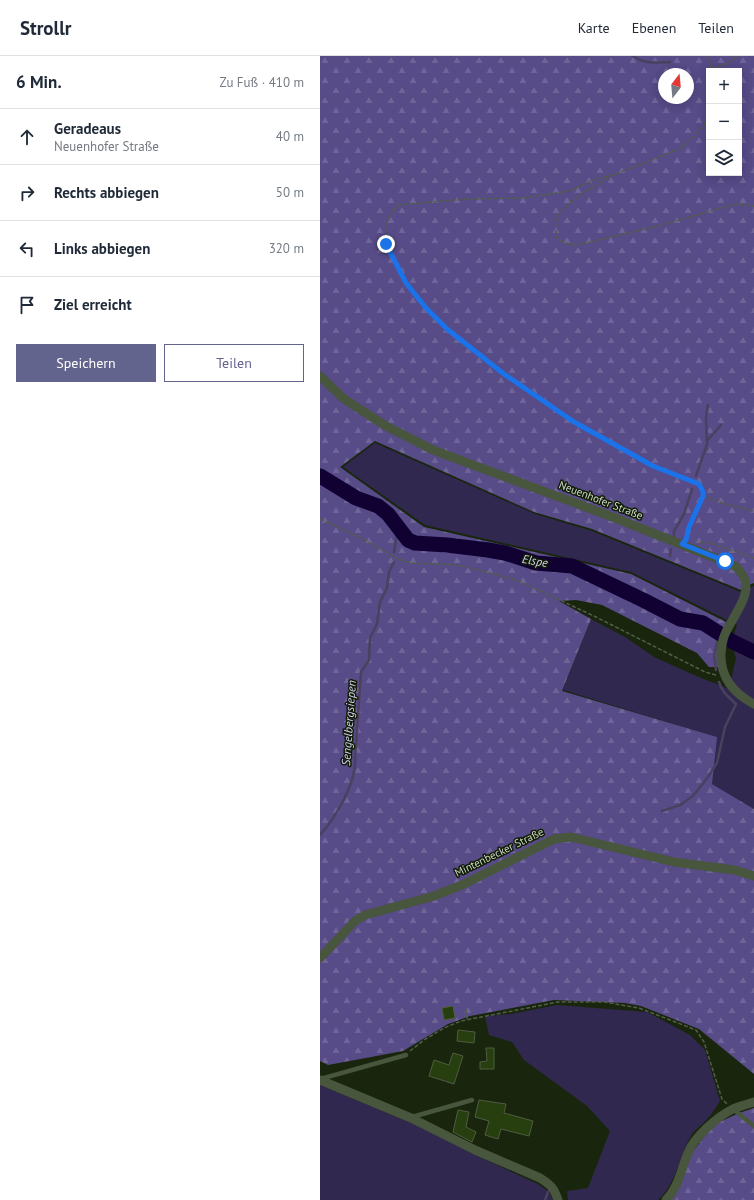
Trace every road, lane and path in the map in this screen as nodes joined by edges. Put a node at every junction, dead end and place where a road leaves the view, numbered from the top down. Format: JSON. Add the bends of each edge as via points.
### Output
{"nodes":[{"id":1,"x":707,"y":56,"type":"edge"},
{"id":2,"x":737,"y":56,"type":"edge"},
{"id":3,"x":712,"y":67,"type":"joint"},
{"id":4,"x":706,"y":122,"type":"edge"},
{"id":5,"x":616,"y":174,"type":"junction"},
{"id":6,"x":754,"y":206,"type":"edge"},
{"id":7,"x":320,"y":376,"type":"edge"},
{"id":8,"x":703,"y":496,"type":"junction"},
{"id":9,"x":754,"y":511,"type":"edge"},
{"id":10,"x":320,"y":519,"type":"edge"},
{"id":11,"x":682,"y":544,"type":"junction"},
{"id":12,"x":694,"y":549,"type":"junction"},
{"id":13,"x":754,"y":558,"type":"edge"},
{"id":14,"x":725,"y":677,"type":"junction"},
{"id":15,"x":754,"y":704,"type":"edge"},
{"id":16,"x":754,"y":876,"type":"edge"},
{"id":17,"x":320,"y":958,"type":"edge"},
{"id":18,"x":466,"y":1009,"type":"dead end"},
{"id":19,"x":468,"y":1019,"type":"junction"},
{"id":20,"x":406,"y":1055,"type":"joint"},
{"id":21,"x":320,"y":1079,"type":"edge"},
{"id":22,"x":472,"y":1100,"type":"dead end"},
{"id":23,"x":754,"y":1102,"type":"edge"},
{"id":24,"x":733,"y":1109,"type":"junction"},
{"id":25,"x":411,"y":1118,"type":"junction"},
{"id":26,"x":754,"y":1126,"type":"edge"},
{"id":27,"x":558,"y":1200,"type":"edge"},
{"id":28,"x":666,"y":1200,"type":"edge"}],
"edges":[{"from":1,"to":3,"type":"path"},
{"from":2,"to":3,"type":"path","via":[[720,67]]},
{"from":4,"to":5,"type":"path","via":[[679,150]]},
{"from":5,"to":6,"type":"path","via":[[569,204],[557,217],[557,238],[564,243],[577,245],[736,204]]},
{"from":5,"to":8,"type":"path","via":[[593,180],[569,191],[524,198],[467,199],[398,205],[386,221],[386,244],[406,283],[447,329],[574,422],[653,466],[699,484]]},
{"from":7,"to":11,"type":"street","name":"Neuenhofer Straße","via":[[344,399],[386,426],[433,450]]},
{"from":8,"to":9,"type":"path"},
{"from":8,"to":11,"type":"path","via":[[686,540]]},
{"from":10,"to":14,"type":"path","via":[[398,559],[411,563],[458,565],[517,580],[705,672]]},
{"from":11,"to":12,"type":"street","name":"Neuenhofer Straße"},
{"from":12,"to":13,"type":"path","via":[[701,542],[711,543]]},
{"from":12,"to":14,"type":"street","name":"Neuenhofer Straße","via":[[735,566],[745,579],[745,594],[724,638],[721,659]]},
{"from":14,"to":15,"type":"street","name":"Neuenhofer Straße","via":[[739,695]]},
{"from":16,"to":17,"type":"street","name":"Mintenbecker Straße","via":[[734,870],[674,862],[571,837],[554,839],[434,896],[365,915],[355,921]]},
{"from":18,"to":19,"type":"path"},
{"from":19,"to":20,"type":"path","via":[[444,1028]]},
{"from":19,"to":24,"type":"path","via":[[558,1002],[604,1002],[639,1008],[696,1030],[704,1042],[722,1099]]},
{"from":20,"to":21,"type":"lane"},
{"from":21,"to":25,"type":"street"},
{"from":22,"to":25,"type":"lane"},
{"from":23,"to":24,"type":"street"},
{"from":24,"to":26,"type":"lane"},
{"from":24,"to":28,"type":"street","via":[[712,1123],[688,1151],[676,1186]]},
{"from":25,"to":27,"type":"street","via":[[475,1150],[540,1178],[555,1190]]}]}
